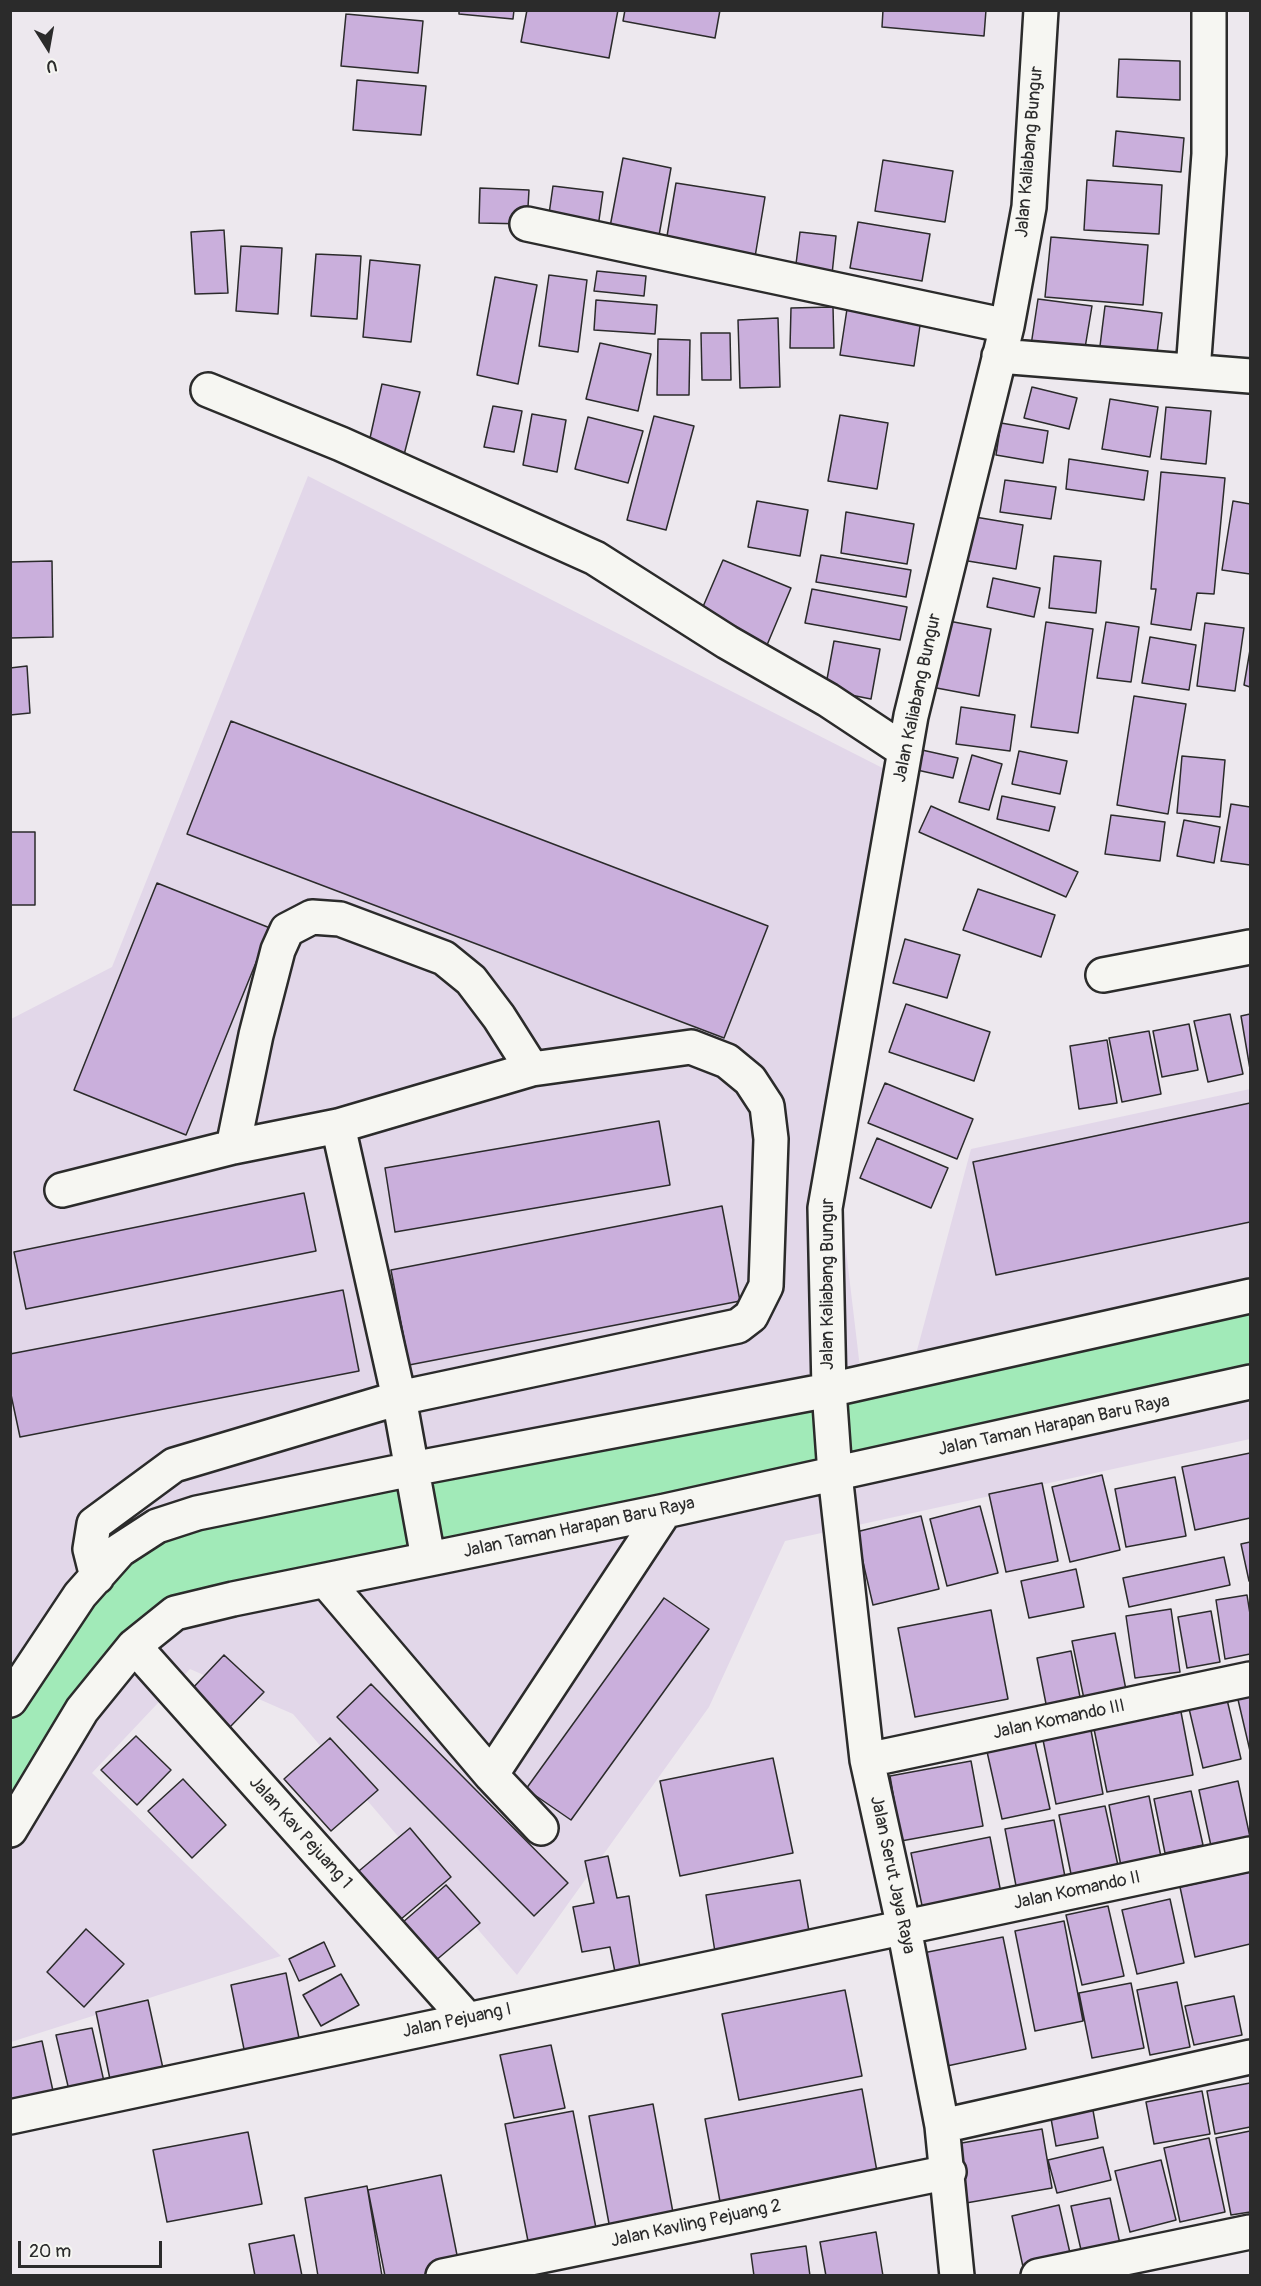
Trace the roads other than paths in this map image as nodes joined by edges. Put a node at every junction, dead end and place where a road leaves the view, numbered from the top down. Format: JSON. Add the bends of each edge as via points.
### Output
{"nodes":[{"id":1,"x":1041,"y":10,"type":"edge"},
{"id":2,"x":1209,"y":10,"type":"edge"},
{"id":3,"x":527,"y":224,"type":"dead end"},
{"id":4,"x":1003,"y":341,"type":"junction"},
{"id":5,"x":1193,"y":370,"type":"junction"},
{"id":6,"x":1251,"y":376,"type":"edge"},
{"id":7,"x":208,"y":390,"type":"dead end"},
{"id":8,"x":905,"y":751,"type":"junction"},
{"id":9,"x":1251,"y":947,"type":"edge"},
{"id":10,"x":1103,"y":975,"type":"dead end"},
{"id":11,"x":532,"y":1069,"type":"junction"},
{"id":12,"x":338,"y":1125,"type":"junction"},
{"id":13,"x":233,"y":1147,"type":"junction"},
{"id":14,"x":62,"y":1190,"type":"dead end"},
{"id":15,"x":1251,"y":1296,"type":"edge"},
{"id":16,"x":1251,"y":1383,"type":"edge"},
{"id":17,"x":829,"y":1390,"type":"junction"},
{"id":18,"x":399,"y":1398,"type":"junction"},
{"id":19,"x":412,"y":1469,"type":"junction"},
{"id":20,"x":835,"y":1474,"type":"junction"},
{"id":21,"x":665,"y":1511,"type":"junction"},
{"id":22,"x":428,"y":1558,"type":"junction"},
{"id":23,"x":97,"y":1577,"type":"junction"},
{"id":24,"x":326,"y":1581,"type":"junction"},
{"id":25,"x":134,"y":1646,"type":"junction"},
{"id":26,"x":1251,"y":1679,"type":"edge"},
{"id":27,"x":10,"y":1700,"type":"edge"},
{"id":28,"x":867,"y":1761,"type":"junction"},
{"id":29,"x":491,"y":1775,"type":"junction"},
{"id":30,"x":541,"y":1828,"type":"dead end"},
{"id":31,"x":10,"y":1830,"type":"edge"},
{"id":32,"x":1251,"y":1854,"type":"edge"},
{"id":33,"x":904,"y":1928,"type":"junction"},
{"id":34,"x":467,"y":2019,"type":"junction"},
{"id":35,"x":1251,"y":2057,"type":"edge"},
{"id":36,"x":10,"y":2116,"type":"edge"},
{"id":37,"x":942,"y":2127,"type":"junction"},
{"id":38,"x":949,"y":2172,"type":"junction"},
{"id":39,"x":1251,"y":2232,"type":"edge"},
{"id":40,"x":443,"y":2276,"type":"edge"},
{"id":41,"x":957,"y":2276,"type":"edge"},
{"id":42,"x":1038,"y":2276,"type":"edge"}],
"edges":[{"from":1,"to":4,"type":"street","name":"Jalan Kaliabang Bungur","via":[[1029,207]]},
{"from":2,"to":5,"type":"street","via":[[1209,154]]},
{"from":3,"to":4,"type":"street"},
{"from":4,"to":5,"type":"street"},
{"from":4,"to":8,"type":"street","name":"Jalan Kaliabang Bungur"},
{"from":5,"to":6,"type":"street"},
{"from":7,"to":8,"type":"street","via":[[341,444],[595,558]]},
{"from":8,"to":17,"type":"street","name":"Jalan Kaliabang Bungur","via":[[825,1208]]},
{"from":9,"to":10,"type":"street"},
{"from":11,"to":12,"type":"street"},
{"from":11,"to":13,"type":"street","via":[[471,980],[444,958],[340,919],[312,917],[287,930],[278,950]]},
{"from":11,"to":18,"type":"street","via":[[691,1047],[727,1060],[750,1080],[767,1106],[771,1139],[769,1260],[760,1304],[738,1326]]},
{"from":12,"to":13,"type":"street"},
{"from":12,"to":18,"type":"street"},
{"from":13,"to":14,"type":"street"},
{"from":15,"to":17,"type":"street"},
{"from":16,"to":20,"type":"street","name":"Jalan Taman Harapan Baru Raya"},
{"from":17,"to":19,"type":"street"},
{"from":17,"to":20,"type":"street","name":"Jalan Kaliabang Bungur"},
{"from":18,"to":19,"type":"street"},
{"from":18,"to":23,"type":"street","via":[[174,1465],[94,1524],[90,1549]]},
{"from":19,"to":22,"type":"street"},
{"from":19,"to":23,"type":"street","via":[[197,1513],[157,1526],[120,1550]]},
{"from":20,"to":21,"type":"street","name":"Jalan Taman Harapan Baru Raya"},
{"from":20,"to":28,"type":"street","name":"Jalan Serut Jaya Raya"},
{"from":21,"to":22,"type":"street","name":"Jalan Taman Harapan Baru Raya"},
{"from":21,"to":29,"type":"street"},
{"from":22,"to":24,"type":"street","name":"Jalan Taman Harapan Baru Raya"},
{"from":23,"to":27,"type":"street","via":[[80,1595]]},
{"from":24,"to":25,"type":"street","name":"Jalan Taman Harapan Baru Raya","via":[[175,1613]]},
{"from":24,"to":29,"type":"street"},
{"from":25,"to":31,"type":"street","name":"Jalan Taman Harapan Baru Raya","via":[[82,1710]]},
{"from":25,"to":34,"type":"street","name":"Jalan Kav Pejuang 1"},
{"from":26,"to":28,"type":"street","name":"Jalan Komando III"},
{"from":28,"to":33,"type":"street","name":"Jalan Serut Jaya Raya"},
{"from":29,"to":30,"type":"street"},
{"from":32,"to":33,"type":"street","name":"Jalan Komando II"},
{"from":33,"to":34,"type":"street","name":"Jalan Pejuang I"},
{"from":33,"to":37,"type":"street","name":"Jalan Serut Jaya Raya"},
{"from":34,"to":36,"type":"street","name":"Jalan Pejuang I"},
{"from":35,"to":37,"type":"street"},
{"from":37,"to":38,"type":"street","name":"Jalan Serut Jaya Raya"},
{"from":38,"to":40,"type":"street","name":"Jalan Kavling Pejuang 2"},
{"from":38,"to":41,"type":"street","name":"Jalan Serut Jaya Raya"},
{"from":39,"to":42,"type":"street"}]}
